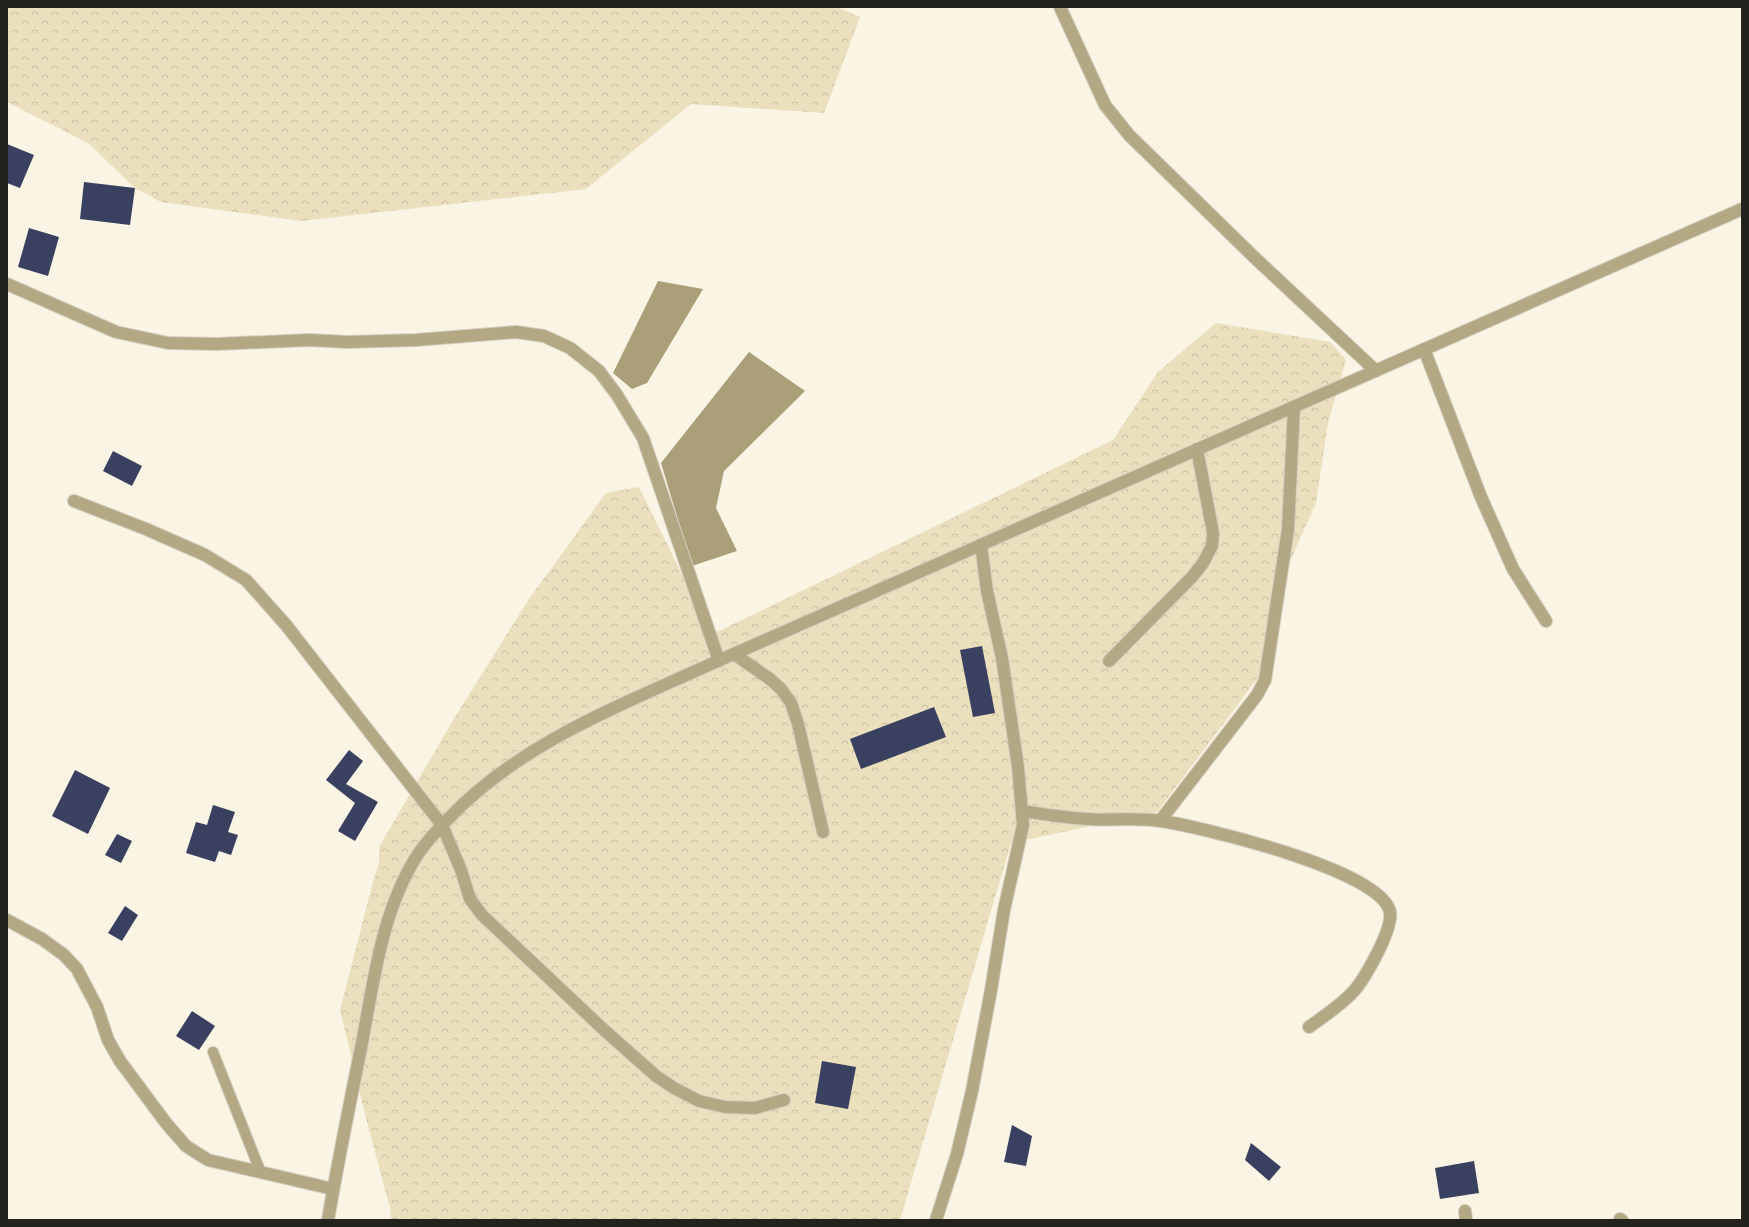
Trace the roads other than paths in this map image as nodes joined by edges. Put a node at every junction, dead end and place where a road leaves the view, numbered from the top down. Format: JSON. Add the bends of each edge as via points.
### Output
{"nodes":[{"id":1,"x":1060,"y":7,"type":"edge"},
{"id":2,"x":1742,"y":209,"type":"edge"},
{"id":3,"x":7,"y":284,"type":"edge"},
{"id":4,"x":1424,"y":349,"type":"junction"},
{"id":5,"x":1376,"y":371,"type":"junction"},
{"id":6,"x":1294,"y":407,"type":"junction"},
{"id":7,"x":1197,"y":449,"type":"junction"},
{"id":8,"x":74,"y":501,"type":"dead end"},
{"id":9,"x":980,"y":545,"type":"junction"},
{"id":10,"x":1546,"y":621,"type":"dead end"},
{"id":11,"x":734,"y":654,"type":"junction"},
{"id":12,"x":719,"y":661,"type":"junction"},
{"id":13,"x":1109,"y":661,"type":"dead end"},
{"id":14,"x":1022,"y":811,"type":"junction"},
{"id":15,"x":1160,"y":821,"type":"junction"},
{"id":16,"x":442,"y":825,"type":"junction"},
{"id":17,"x":823,"y":832,"type":"dead end"},
{"id":18,"x":7,"y":920,"type":"edge"},
{"id":19,"x":1309,"y":1027,"type":"dead end"},
{"id":20,"x":213,"y":1052,"type":"dead end"},
{"id":21,"x":784,"y":1100,"type":"dead end"},
{"id":22,"x":262,"y":1172,"type":"junction"},
{"id":23,"x":333,"y":1189,"type":"junction"},
{"id":24,"x":328,"y":1220,"type":"edge"},
{"id":25,"x":936,"y":1220,"type":"edge"}],
"edges":[{"from":1,"to":5,"type":"street","via":[[1105,105],[1129,136],[1254,258]]},
{"from":2,"to":4,"type":"street"},
{"from":3,"to":12,"type":"street","via":[[116,332],[168,343],[217,344],[309,340],[355,342],[516,332],[544,336],[570,348],[599,371],[643,438]]},
{"from":4,"to":5,"type":"street"},
{"from":4,"to":10,"type":"street","via":[[1503,547],[1513,569]]},
{"from":5,"to":6,"type":"street"},
{"from":6,"to":7,"type":"street"},
{"from":6,"to":15,"type":"street","via":[[1288,529],[1265,680],[1258,695]]},
{"from":7,"to":9,"type":"street"},
{"from":7,"to":13,"type":"street","via":[[1213,533],[1212,546],[1192,577]]},
{"from":8,"to":16,"type":"street","via":[[205,555],[246,580],[286,626]]},
{"from":9,"to":11,"type":"street"},
{"from":9,"to":14,"type":"street","via":[[1002,658]]},
{"from":11,"to":12,"type":"street"},
{"from":11,"to":17,"type":"street","via":[[770,679],[791,703]]},
{"from":12,"to":16,"type":"street","via":[[557,736],[500,773],[466,800]]},
{"from":14,"to":15,"type":"street","via":[[1088,819]]},
{"from":14,"to":25,"type":"street","via":[[1023,825],[1004,910],[972,1091],[957,1154]]},
{"from":15,"to":19,"type":"street","via":[[1278,849],[1317,862],[1370,889],[1383,899],[1390,912],[1388,924],[1380,948],[1366,973],[1351,994]]},
{"from":16,"to":21,"type":"street","via":[[461,870],[470,900],[482,915],[656,1076],[699,1101],[725,1107],[755,1108]]},
{"from":16,"to":23,"type":"street","via":[[419,852],[404,879],[382,937]]},
{"from":18,"to":22,"type":"street","via":[[42,939],[64,955],[77,969],[97,1007],[108,1040],[120,1061],[186,1146],[208,1160]]},
{"from":20,"to":22,"type":"lane"},
{"from":22,"to":23,"type":"street"},
{"from":23,"to":24,"type":"street"}]}
